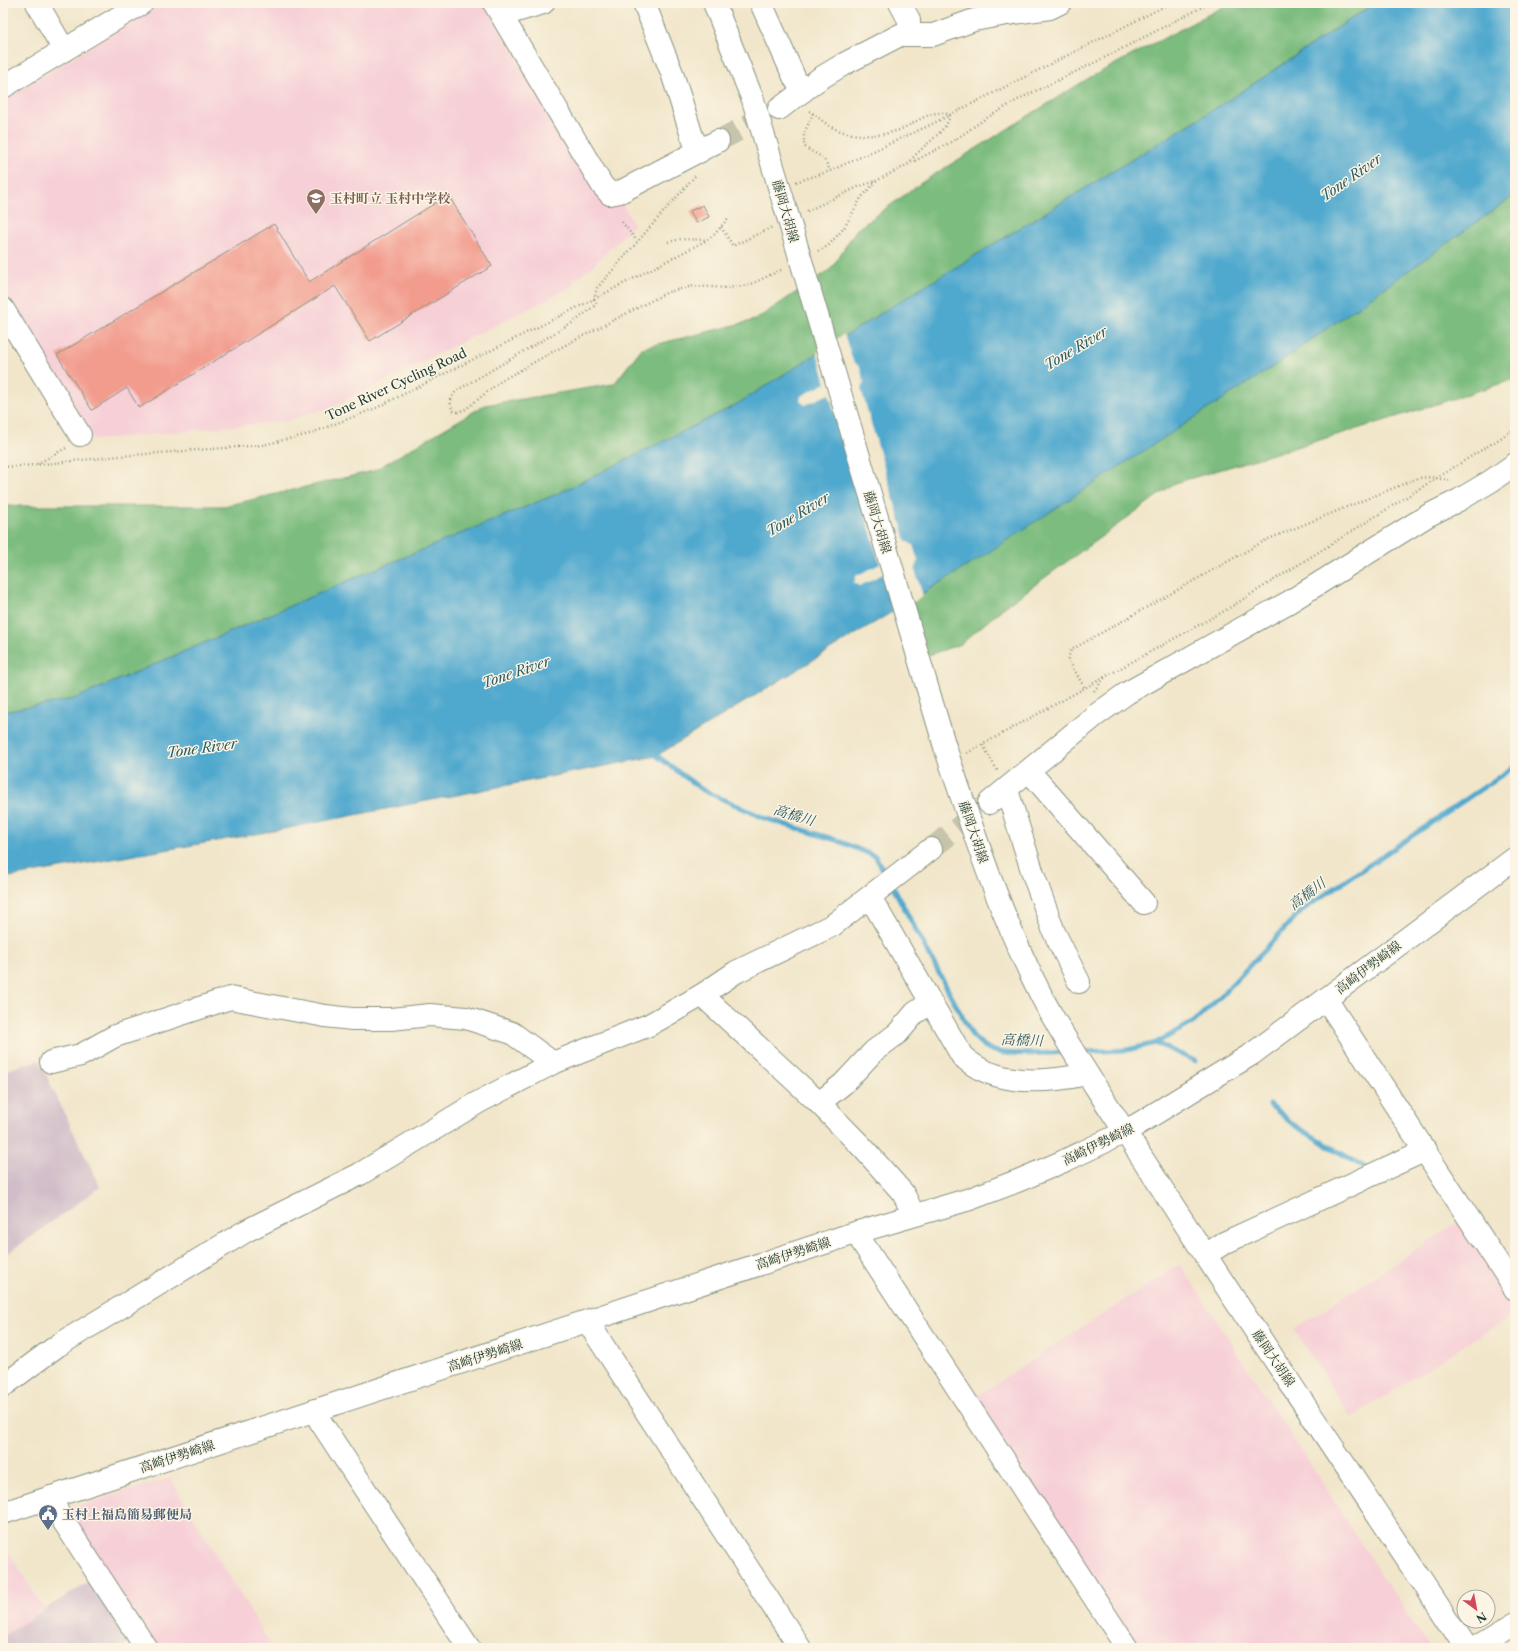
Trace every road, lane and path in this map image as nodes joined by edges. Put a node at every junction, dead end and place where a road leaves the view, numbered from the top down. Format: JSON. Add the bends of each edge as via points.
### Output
{"nodes":[{"id":1,"x":37,"y":3,"type":"edge"},
{"id":2,"x":142,"y":3,"type":"edge"},
{"id":3,"x":543,"y":3,"type":"edge"},
{"id":4,"x":644,"y":3,"type":"edge"},
{"id":5,"x":714,"y":3,"type":"edge"},
{"id":6,"x":761,"y":3,"type":"edge"},
{"id":7,"x":900,"y":3,"type":"edge"},
{"id":8,"x":1060,"y":3,"type":"edge"},
{"id":9,"x":1171,"y":3,"type":"edge"},
{"id":10,"x":498,"y":10,"type":"edge"},
{"id":11,"x":909,"y":35,"type":"junction"},
{"id":12,"x":64,"y":50,"type":"junction"},
{"id":13,"x":3,"y":87,"type":"edge"},
{"id":14,"x":804,"y":99,"type":"junction"},
{"id":15,"x":779,"y":109,"type":"tunnel mouth"},
{"id":16,"x":813,"y":113,"type":"junction"},
{"id":17,"x":950,"y":115,"type":"junction"},
{"id":18,"x":718,"y":141,"type":"tunnel mouth"},
{"id":19,"x":699,"y":162,"type":"junction"},
{"id":20,"x":909,"y":164,"type":"dead end"},
{"id":21,"x":830,"y":171,"type":"junction"},
{"id":22,"x":795,"y":182,"type":"dead end"},
{"id":23,"x":729,"y":217,"type":"dead end"},
{"id":24,"x":622,"y":222,"type":"dead end"},
{"id":25,"x":721,"y":227,"type":"junction"},
{"id":26,"x":707,"y":240,"type":"junction"},
{"id":27,"x":729,"y":240,"type":"dead end"},
{"id":28,"x":637,"y":241,"type":"junction"},
{"id":29,"x":668,"y":242,"type":"dead end"},
{"id":30,"x":594,"y":299,"type":"junction"},
{"id":31,"x":3,"y":309,"type":"edge"},
{"id":32,"x":1515,"y":429,"type":"edge"},
{"id":33,"x":74,"y":441,"type":"joint"},
{"id":34,"x":1515,"y":464,"type":"edge"},
{"id":35,"x":35,"y":465,"type":"junction"},
{"id":36,"x":3,"y":467,"type":"edge"},
{"id":37,"x":1438,"y":479,"type":"junction"},
{"id":38,"x":1458,"y":479,"type":"dead end"},
{"id":39,"x":1084,"y":687,"type":"junction"},
{"id":40,"x":983,"y":745,"type":"junction"},
{"id":41,"x":955,"y":750,"type":"junction"},
{"id":42,"x":1029,"y":771,"type":"junction"},
{"id":43,"x":1003,"y":781,"type":"junction"},
{"id":44,"x":990,"y":803,"type":"tunnel mouth"},
{"id":45,"x":931,"y":849,"type":"tunnel mouth"},
{"id":46,"x":1515,"y":858,"type":"edge"},
{"id":47,"x":875,"y":893,"type":"junction"},
{"id":48,"x":1144,"y":903,"type":"dead end"},
{"id":49,"x":1080,"y":982,"type":"dead end"},
{"id":50,"x":702,"y":995,"type":"junction"},
{"id":51,"x":1326,"y":999,"type":"junction"},
{"id":52,"x":930,"y":1003,"type":"junction"},
{"id":53,"x":51,"y":1062,"type":"dead end"},
{"id":54,"x":553,"y":1064,"type":"junction"},
{"id":55,"x":1085,"y":1071,"type":"junction"},
{"id":56,"x":819,"y":1103,"type":"junction"},
{"id":57,"x":1125,"y":1132,"type":"junction"},
{"id":58,"x":1426,"y":1150,"type":"junction"},
{"id":59,"x":914,"y":1215,"type":"junction"},
{"id":60,"x":858,"y":1232,"type":"junction"},
{"id":61,"x":1205,"y":1254,"type":"junction"},
{"id":62,"x":1515,"y":1289,"type":"edge"},
{"id":63,"x":590,"y":1320,"type":"junction"},
{"id":64,"x":3,"y":1386,"type":"edge"},
{"id":65,"x":315,"y":1410,"type":"junction"},
{"id":66,"x":51,"y":1497,"type":"junction"},
{"id":67,"x":3,"y":1513,"type":"edge"},
{"id":68,"x":1515,"y":1623,"type":"edge"},
{"id":69,"x":146,"y":1648,"type":"edge"},
{"id":70,"x":469,"y":1648,"type":"edge"},
{"id":71,"x":800,"y":1648,"type":"edge"},
{"id":72,"x":1126,"y":1648,"type":"edge"},
{"id":73,"x":1466,"y":1648,"type":"edge"},
{"id":74,"x":1474,"y":1648,"type":"edge"}],
"edges":[{"from":1,"to":12,"type":"street"},
{"from":2,"to":12,"type":"street"},
{"from":3,"to":10,"type":"street","via":[[513,12]]},
{"from":4,"to":19,"type":"street","via":[[672,73]]},
{"from":5,"to":41,"type":"street","name":"藤岡大胡線","bridge":true,"via":[[753,100]]},
{"from":6,"to":14,"type":"street"},
{"from":7,"to":11,"type":"street","via":[[910,20]]},
{"from":8,"to":11,"type":"street","via":[[1050,8],[974,20],[933,35]]},
{"from":9,"to":17,"type":"path"},
{"from":10,"to":19,"type":"street","via":[[602,185],[610,194]]},
{"from":11,"to":14,"type":"street","via":[[889,39],[844,64]]},
{"from":12,"to":13,"type":"street"},
{"from":14,"to":15,"type":"street","via":[[795,98]]},
{"from":14,"to":16,"type":"path"},
{"from":16,"to":17,"type":"path","via":[[836,129],[848,133],[876,135],[899,130],[940,112]]},
{"from":16,"to":21,"type":"path","via":[[804,134],[804,146],[822,156]]},
{"from":17,"to":20,"type":"path","via":[[948,123],[915,154]]},
{"from":17,"to":21,"type":"path"},
{"from":18,"to":19,"type":"street"},
{"from":19,"to":28,"type":"path"},
{"from":21,"to":22,"type":"path"},
{"from":23,"to":25,"type":"path","name":"Tone River Cycling Road"},
{"from":24,"to":28,"type":"path"},
{"from":25,"to":26,"type":"path","name":"Tone River Cycling Road"},
{"from":25,"to":27,"type":"path"},
{"from":26,"to":29,"type":"path","via":[[681,239]]},
{"from":26,"to":30,"type":"path","name":"Tone River Cycling Road"},
{"from":28,"to":30,"type":"path","via":[[597,288]]},
{"from":30,"to":35,"type":"path","name":"Tone River Cycling Road","via":[[376,408],[309,434],[263,445]]},
{"from":31,"to":33,"type":"street"},
{"from":32,"to":37,"type":"path"},
{"from":33,"to":35,"type":"path"},
{"from":34,"to":42,"type":"street","via":[[1491,482],[1427,516],[1289,602],[1126,693]]},
{"from":35,"to":36,"type":"path","name":"Tone River Cycling Road"},
{"from":37,"to":38,"type":"path"},
{"from":37,"to":39,"type":"path","via":[[1226,610]]},
{"from":37,"to":39,"type":"path","via":[[1418,478],[1266,540],[1071,650],[1068,659]]},
{"from":39,"to":40,"type":"path"},
{"from":40,"to":41,"type":"path"},
{"from":40,"to":43,"type":"path"},
{"from":41,"to":55,"type":"street","name":"藤岡大胡線","via":[[982,859],[999,904],[1042,997]]},
{"from":42,"to":43,"type":"street"},
{"from":42,"to":48,"type":"street"},
{"from":43,"to":44,"type":"street"},
{"from":43,"to":49,"type":"street","via":[[1043,903],[1058,941]]},
{"from":45,"to":47,"type":"street"},
{"from":46,"to":51,"type":"street","name":"高崎伊勢崎線"},
{"from":47,"to":50,"type":"street","via":[[833,925],[736,972]]},
{"from":47,"to":52,"type":"street"},
{"from":50,"to":54,"type":"street","via":[[649,1025]]},
{"from":50,"to":56,"type":"street"},
{"from":51,"to":57,"type":"street","name":"高崎伊勢崎線","via":[[1230,1069]]},
{"from":51,"to":58,"type":"street"},
{"from":52,"to":55,"type":"street","via":[[962,1056],[986,1073],[1012,1079],[1041,1080],[1065,1078]]},
{"from":52,"to":56,"type":"street","via":[[915,1013],[843,1084]]},
{"from":53,"to":54,"type":"street","via":[[81,1055],[115,1036],[230,998],[352,1019],[430,1015],[466,1018],[512,1033]]},
{"from":54,"to":64,"type":"street","via":[[477,1103],[360,1174],[246,1231],[57,1346]]},
{"from":55,"to":57,"type":"street","name":"藤岡大胡線"},
{"from":56,"to":59,"type":"street","via":[[899,1187]]},
{"from":57,"to":59,"type":"street","name":"高崎伊勢崎線","via":[[1020,1180],[970,1199]]},
{"from":57,"to":61,"type":"street","name":"藤岡大胡線"},
{"from":58,"to":61,"type":"street"},
{"from":58,"to":62,"type":"street"},
{"from":59,"to":60,"type":"street","name":"高崎伊勢崎線"},
{"from":60,"to":63,"type":"street","name":"高崎伊勢崎線"},
{"from":60,"to":72,"type":"street"},
{"from":61,"to":73,"type":"street","name":"藤岡大胡線"},
{"from":63,"to":65,"type":"street","name":"高崎伊勢崎線"},
{"from":63,"to":71,"type":"street","via":[[593,1330]]},
{"from":65,"to":66,"type":"street","name":"高崎伊勢崎線"},
{"from":65,"to":70,"type":"street"},
{"from":66,"to":67,"type":"street","name":"高崎伊勢崎線"},
{"from":66,"to":69,"type":"street","via":[[58,1513]]},
{"from":68,"to":74,"type":"street"}]}
